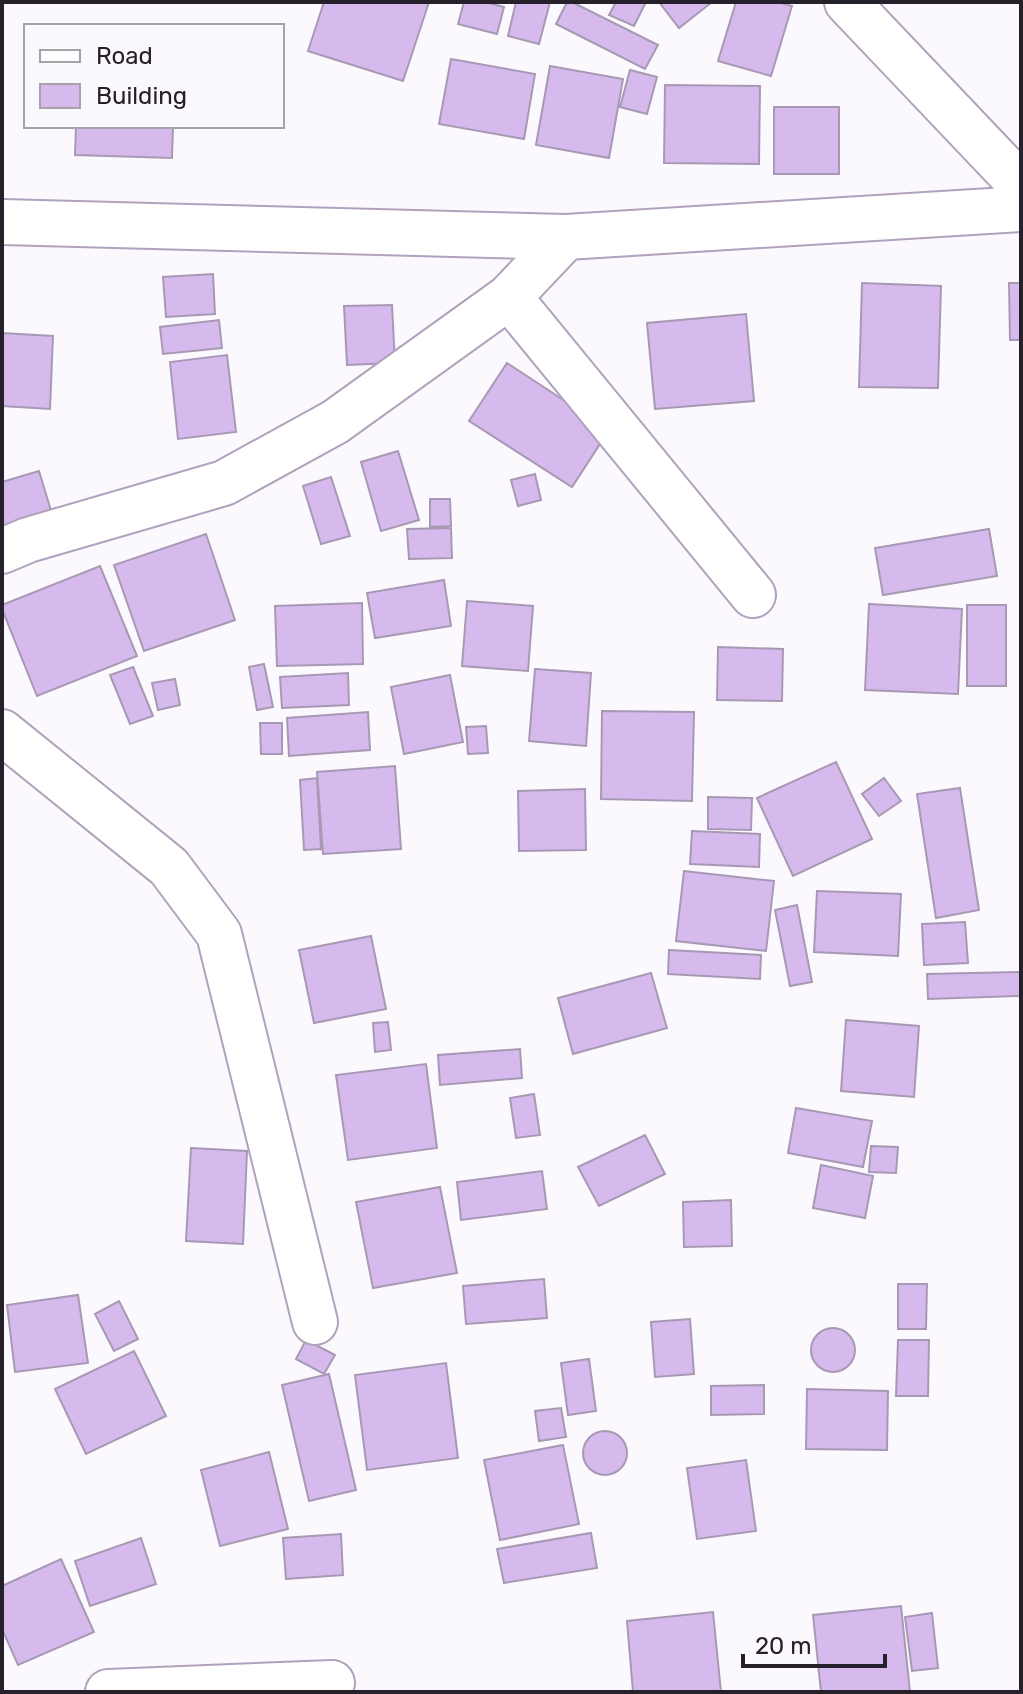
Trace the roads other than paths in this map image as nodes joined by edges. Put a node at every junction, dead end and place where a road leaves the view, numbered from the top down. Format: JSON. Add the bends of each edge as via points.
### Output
{"nodes":[{"id":1,"x":847,"y":2,"type":"edge"},
{"id":2,"x":1021,"y":185,"type":"edge"},
{"id":3,"x":1021,"y":209,"type":"edge"},
{"id":4,"x":2,"y":222,"type":"edge"},
{"id":5,"x":566,"y":237,"type":"junction"},
{"id":6,"x":509,"y":297,"type":"junction"},
{"id":7,"x":2,"y":551,"type":"edge"},
{"id":8,"x":753,"y":595,"type":"dead end"},
{"id":9,"x":2,"y":732,"type":"edge"},
{"id":10,"x":315,"y":1322,"type":"dead end"},
{"id":11,"x":332,"y":1683,"type":"dead end"},
{"id":12,"x":108,"y":1692,"type":"edge"}],
"edges":[{"from":1,"to":2,"type":"street"},
{"from":3,"to":5,"type":"street"},
{"from":4,"to":5,"type":"street"},
{"from":5,"to":6,"type":"street"},
{"from":6,"to":7,"type":"street","via":[[335,422],[224,483]]},
{"from":6,"to":8,"type":"street"},
{"from":9,"to":10,"type":"street","via":[[169,867],[219,934]]},
{"from":11,"to":12,"type":"street"}]}
